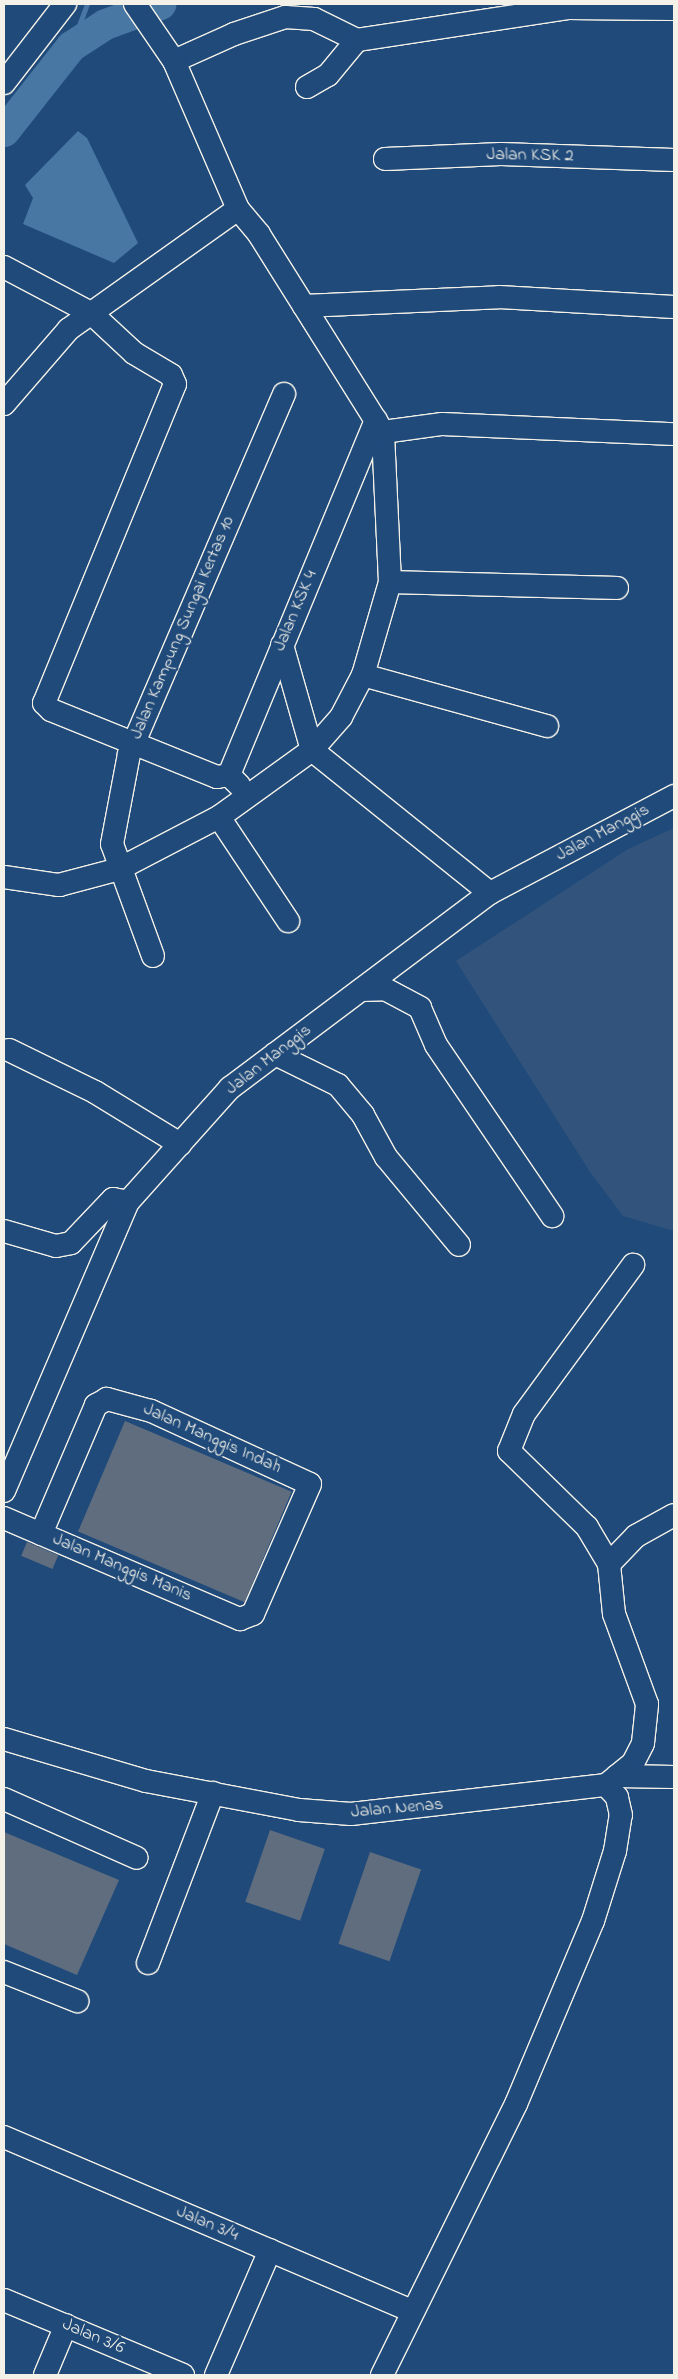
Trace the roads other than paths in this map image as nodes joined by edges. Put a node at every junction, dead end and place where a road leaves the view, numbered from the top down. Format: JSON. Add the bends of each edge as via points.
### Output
{"nodes":[{"id":1,"x":65,"y":4,"type":"edge"},
{"id":2,"x":135,"y":4,"type":"edge"},
{"id":3,"x":674,"y":8,"type":"edge"},
{"id":4,"x":357,"y":40,"type":"junction"},
{"id":5,"x":170,"y":56,"type":"junction"},
{"id":6,"x":4,"y":83,"type":"edge"},
{"id":7,"x":307,"y":87,"type":"dead end"},
{"id":8,"x":385,"y":159,"type":"dead end"},
{"id":9,"x":674,"y":160,"type":"edge"},
{"id":10,"x":238,"y":210,"type":"junction"},
{"id":11,"x":4,"y":267,"type":"edge"},
{"id":12,"x":304,"y":306,"type":"junction"},
{"id":13,"x":674,"y":307,"type":"edge"},
{"id":14,"x":91,"y":313,"type":"junction"},
{"id":15,"x":284,"y":394,"type":"dead end"},
{"id":16,"x":4,"y":404,"type":"edge"},
{"id":17,"x":380,"y":426,"type":"junction"},
{"id":18,"x":674,"y":434,"type":"edge"},
{"id":19,"x":390,"y":582,"type":"junction"},
{"id":20,"x":617,"y":588,"type":"dead end"},
{"id":21,"x":282,"y":645,"type":"junction"},
{"id":22,"x":363,"y":675,"type":"junction"},
{"id":23,"x":547,"y":726,"type":"dead end"},
{"id":24,"x":133,"y":742,"type":"junction"},
{"id":25,"x":312,"y":750,"type":"junction"},
{"id":26,"x":229,"y":775,"type":"junction"},
{"id":27,"x":674,"y":796,"type":"edge"},
{"id":28,"x":250,"y":797,"type":"junction"},
{"id":29,"x":219,"y":817,"type":"junction"},
{"id":30,"x":119,"y":869,"type":"junction"},
{"id":31,"x":4,"y":877,"type":"edge"},
{"id":32,"x":490,"y":893,"type":"junction"},
{"id":33,"x":288,"y":921,"type":"dead end"},
{"id":34,"x":153,"y":956,"type":"dead end"},
{"id":35,"x":361,"y":990,"type":"junction"},
{"id":36,"x":9,"y":1050,"type":"dead end"},
{"id":37,"x":275,"y":1054,"type":"junction"},
{"id":38,"x":180,"y":1144,"type":"junction"},
{"id":39,"x":128,"y":1202,"type":"junction"},
{"id":40,"x":552,"y":1216,"type":"dead end"},
{"id":41,"x":4,"y":1231,"type":"edge"},
{"id":42,"x":459,"y":1245,"type":"dead end"},
{"id":43,"x":633,"y":1265,"type":"dead end"},
{"id":44,"x":4,"y":1491,"type":"edge"},
{"id":45,"x":674,"y":1515,"type":"edge"},
{"id":46,"x":4,"y":1518,"type":"edge"},
{"id":47,"x":40,"y":1534,"type":"junction"},
{"id":48,"x":609,"y":1564,"type":"junction"},
{"id":49,"x":240,"y":1618,"type":"joint"},
{"id":50,"x":4,"y":1739,"type":"edge"},
{"id":51,"x":674,"y":1777,"type":"edge"},
{"id":52,"x":612,"y":1780,"type":"junction"},
{"id":53,"x":212,"y":1794,"type":"junction"},
{"id":54,"x":4,"y":1799,"type":"edge"},
{"id":55,"x":137,"y":1858,"type":"dead end"},
{"id":56,"x":148,"y":1963,"type":"dead end"},
{"id":57,"x":4,"y":1972,"type":"edge"},
{"id":58,"x":77,"y":2001,"type":"dead end"},
{"id":59,"x":4,"y":2137,"type":"edge"},
{"id":60,"x":270,"y":2250,"type":"junction"},
{"id":61,"x":4,"y":2300,"type":"edge"},
{"id":62,"x":411,"y":2310,"type":"junction"},
{"id":63,"x":66,"y":2325,"type":"junction"},
{"id":64,"x":45,"y":2375,"type":"edge"},
{"id":65,"x":183,"y":2375,"type":"edge"},
{"id":66,"x":216,"y":2375,"type":"edge"},
{"id":67,"x":382,"y":2375,"type":"edge"}],
"edges":[{"from":1,"to":6,"type":"street"},
{"from":2,"to":5,"type":"street"},
{"from":3,"to":4,"type":"street","via":[[568,8]]},
{"from":4,"to":5,"type":"street","via":[[314,19],[285,17]]},
{"from":4,"to":7,"type":"street","via":[[328,75]]},
{"from":5,"to":10,"type":"street"},
{"from":8,"to":9,"type":"street","name":"Jalan KSK 2","via":[[501,154]]},
{"from":10,"to":12,"type":"street"},
{"from":10,"to":14,"type":"street"},
{"from":11,"to":14,"type":"street"},
{"from":12,"to":13,"type":"street","via":[[499,298]]},
{"from":12,"to":17,"type":"street"},
{"from":14,"to":16,"type":"street","via":[[69,329]]},
{"from":14,"to":24,"type":"street","via":[[134,353],[171,375],[175,384],[44,703],[51,710]]},
{"from":15,"to":24,"type":"street","name":"Jalan Kampung Sungai Kertas 10"},
{"from":17,"to":18,"type":"street","via":[[442,424]]},
{"from":17,"to":19,"type":"street"},
{"from":17,"to":21,"type":"street","name":"Jalan KSK 4"},
{"from":19,"to":20,"type":"street"},
{"from":19,"to":22,"type":"street"},
{"from":21,"to":25,"type":"street"},
{"from":21,"to":26,"type":"street","name":"Jalan KSK 4"},
{"from":22,"to":23,"type":"street"},
{"from":22,"to":25,"type":"street","via":[[341,717]]},
{"from":24,"to":26,"type":"street","via":[[217,777]]},
{"from":24,"to":30,"type":"street","name":"Jalan Kampung Sungai Kertas 10","via":[[112,844]]},
{"from":25,"to":28,"type":"street"},
{"from":25,"to":32,"type":"street"},
{"from":26,"to":28,"type":"street"},
{"from":27,"to":32,"type":"street","name":"Jalan Manggis"},
{"from":28,"to":29,"type":"street"},
{"from":29,"to":30,"type":"street"},
{"from":29,"to":33,"type":"street"},
{"from":30,"to":31,"type":"street","via":[[59,884]]},
{"from":30,"to":34,"type":"street","name":"Jalan Kampung Sungai Kertas 10"},
{"from":32,"to":35,"type":"street","name":"Jalan Manggis"},
{"from":35,"to":37,"type":"street","name":"Jalan Manggis"},
{"from":35,"to":40,"type":"street","via":[[385,988],[420,1008],[436,1045]]},
{"from":36,"to":38,"type":"street","via":[[95,1092]]},
{"from":37,"to":38,"type":"street","name":"Jalan Manggis","via":[[230,1088]]},
{"from":37,"to":42,"type":"street","via":[[338,1085],[363,1114],[386,1157]]},
{"from":38,"to":39,"type":"street","name":"Jalan Manggis"},
{"from":39,"to":41,"type":"street","via":[[113,1199],[71,1243],[56,1246]]},
{"from":39,"to":44,"type":"street","name":"Jalan Manggis"},
{"from":43,"to":48,"type":"street","via":[[524,1414],[509,1451],[588,1527]]},
{"from":45,"to":48,"type":"street","via":[[636,1536]]},
{"from":46,"to":47,"type":"street","name":"Jalan Manggis Manis"},
{"from":47,"to":49,"type":"street","name":"Jalan Manggis Manis"},
{"from":47,"to":49,"type":"street","name":"Jalan Manggis Indah","via":[[96,1405],[122,1400],[151,1411],[310,1484],[253,1614]]},
{"from":48,"to":52,"type":"street","via":[[614,1614],[635,1666],[648,1723],[633,1762]]},
{"from":50,"to":53,"type":"street","name":"Jalan Nenas","via":[[146,1781]]},
{"from":51,"to":52,"type":"street","name":"Jalan Nenas"},
{"from":52,"to":53,"type":"street","name":"Jalan Nenas","via":[[350,1814]]},
{"from":52,"to":62,"type":"street","via":[[621,1815],[615,1851],[593,1921],[512,2113]]},
{"from":53,"to":56,"type":"street"},
{"from":54,"to":55,"type":"street"},
{"from":57,"to":58,"type":"street"},
{"from":59,"to":60,"type":"street","name":"Jalan 3/4"},
{"from":60,"to":62,"type":"street","name":"Jalan 3/4"},
{"from":60,"to":66,"type":"street"},
{"from":61,"to":63,"type":"street","name":"Jalan 3/6"},
{"from":62,"to":67,"type":"street"},
{"from":63,"to":64,"type":"street"},
{"from":63,"to":65,"type":"street","name":"Jalan 3/6"}]}
